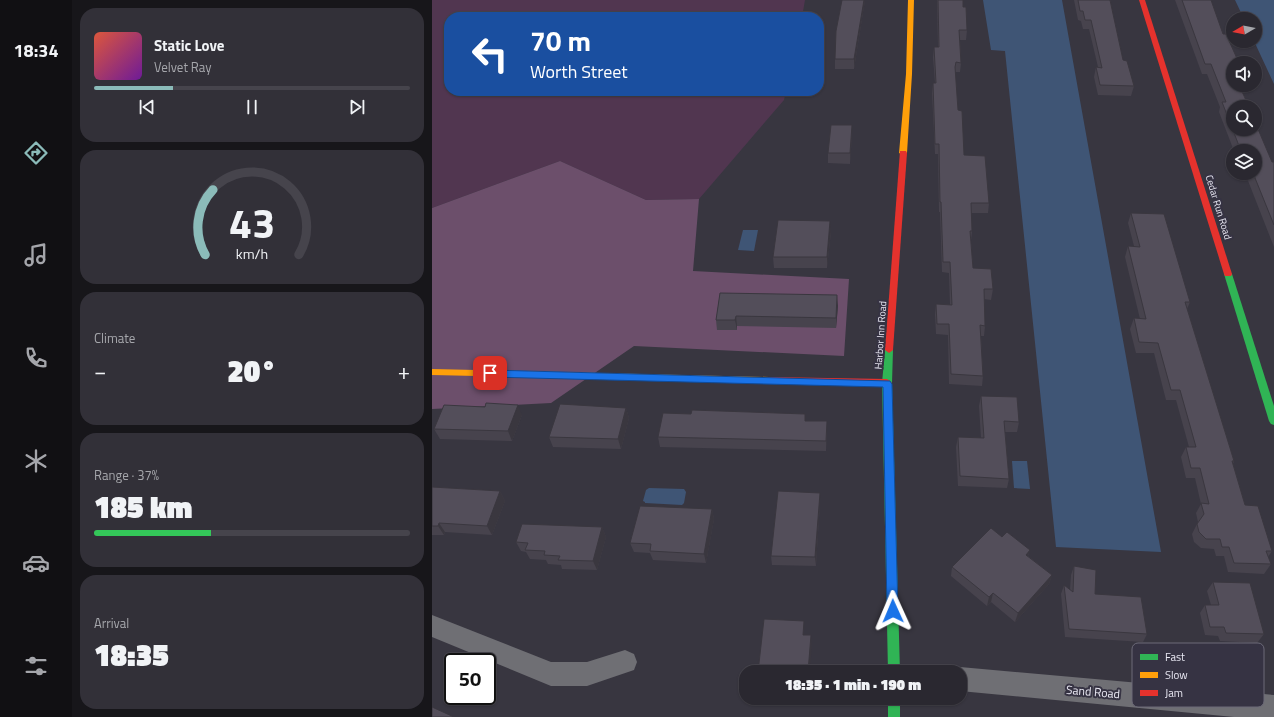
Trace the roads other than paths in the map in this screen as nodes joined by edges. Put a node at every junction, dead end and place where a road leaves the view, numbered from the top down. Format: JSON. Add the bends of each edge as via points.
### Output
{"nodes":[{"id":1,"x":911,"y":0,"type":"edge"},
{"id":2,"x":1142,"y":0,"type":"edge"},
{"id":3,"x":432,"y":372,"type":"edge"},
{"id":4,"x":887,"y":384,"type":"junction"},
{"id":5,"x":1274,"y":421,"type":"edge"},
{"id":6,"x":432,"y":626,"type":"edge"},
{"id":7,"x":625,"y":662,"type":"dead end"},
{"id":8,"x":894,"y":665,"type":"edge"},
{"id":9,"x":967,"y":680,"type":"edge"},
{"id":10,"x":1132,"y":695,"type":"edge"},
{"id":11,"x":894,"y":705,"type":"edge"},
{"id":12,"x":1263,"y":707,"type":"edge"},
{"id":13,"x":1274,"y":708,"type":"edge"},
{"id":14,"x":894,"y":717,"type":"edge"}],
"edges":[{"from":1,"to":4,"type":"street","name":"Harbor Inn Road","via":[[909,74]]},
{"from":2,"to":5,"type":"street","name":"Cedar Run Road"},
{"from":3,"to":4,"type":"street"},
{"from":4,"to":8,"type":"street","name":"Harbor Inn Road"},
{"from":6,"to":7,"type":"street","via":[[551,674],[587,674]]},
{"from":9,"to":10,"type":"street","name":"Sand Road"},
{"from":11,"to":14,"type":"street"},
{"from":12,"to":13,"type":"street","name":"Sand Road"}]}
